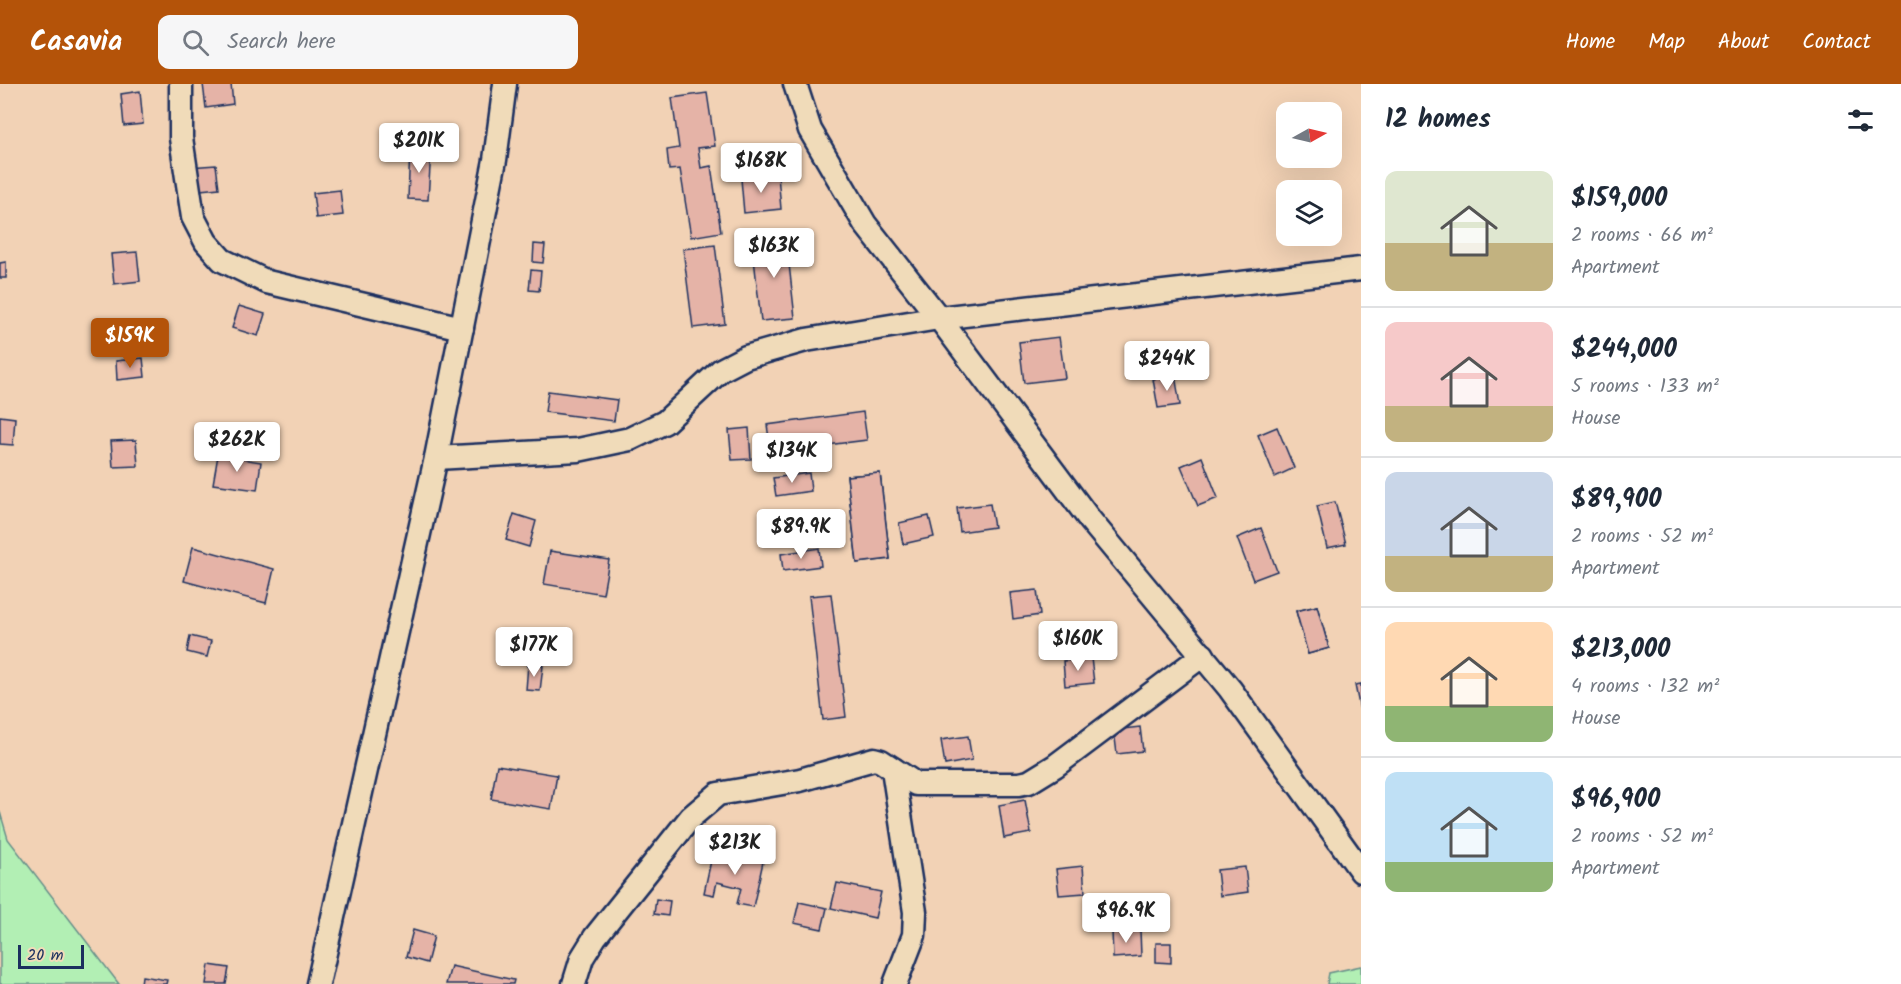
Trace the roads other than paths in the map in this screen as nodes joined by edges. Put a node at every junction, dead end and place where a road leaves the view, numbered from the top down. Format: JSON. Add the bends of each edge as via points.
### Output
{"nodes":[{"id":1,"x":181,"y":84,"type":"edge"},
{"id":2,"x":505,"y":84,"type":"edge"},
{"id":3,"x":795,"y":84,"type":"edge"},
{"id":4,"x":1361,"y":269,"type":"edge"},
{"id":5,"x":939,"y":318,"type":"junction"},
{"id":6,"x":462,"y":328,"type":"junction"},
{"id":7,"x":436,"y":458,"type":"junction"},
{"id":8,"x":1203,"y":655,"type":"junction"},
{"id":9,"x":893,"y":769,"type":"junction"},
{"id":10,"x":1361,"y":871,"type":"edge"},
{"id":11,"x":318,"y":984,"type":"edge"},
{"id":12,"x":574,"y":984,"type":"edge"},
{"id":13,"x":896,"y":984,"type":"edge"}],
"edges":[{"from":1,"to":6,"type":"street","via":[[181,138],[193,217],[206,242],[222,260],[267,282]]},
{"from":2,"to":6,"type":"street","via":[[495,160]]},
{"from":3,"to":5,"type":"street","via":[[810,130],[864,224]]},
{"from":4,"to":5,"type":"street"},
{"from":5,"to":7,"type":"street","via":[[806,340],[746,357],[721,370],[665,422],[630,439],[578,450]]},
{"from":5,"to":8,"type":"street","via":[[1090,520]]},
{"from":6,"to":7,"type":"street"},
{"from":7,"to":11,"type":"street"},
{"from":8,"to":9,"type":"street","via":[[1029,782],[916,784]]},
{"from":8,"to":10,"type":"street"},
{"from":9,"to":12,"type":"street","via":[[881,760],[867,760],[800,780],[718,794],[691,817],[595,937],[582,958]]},
{"from":9,"to":13,"type":"street","via":[[915,912],[914,935]]}]}
